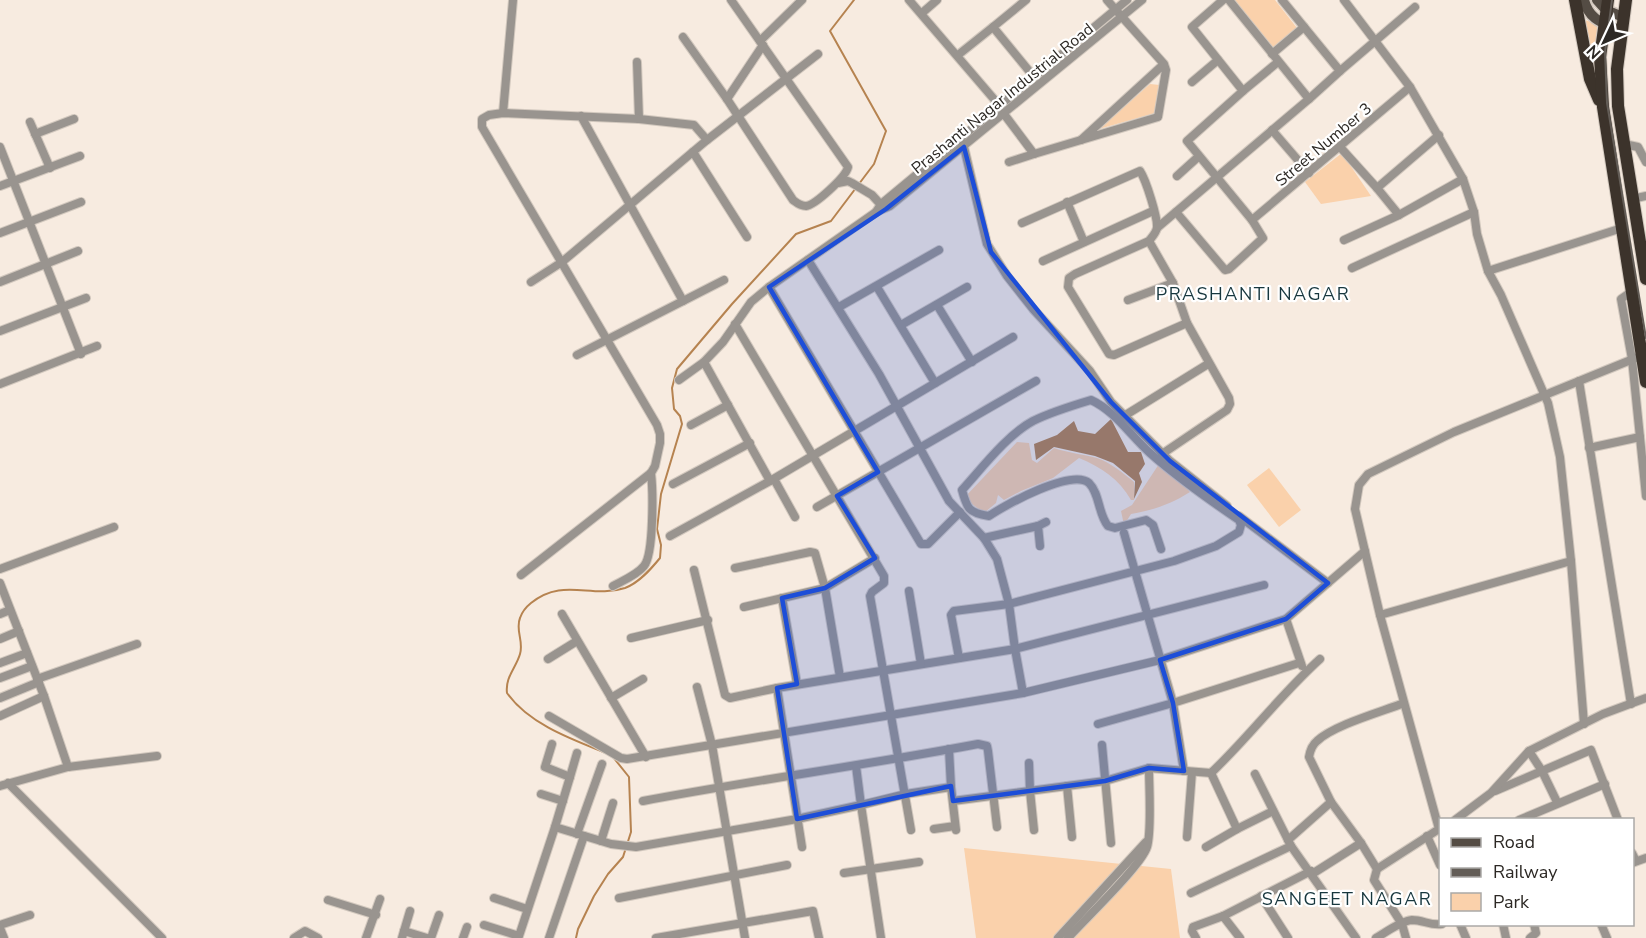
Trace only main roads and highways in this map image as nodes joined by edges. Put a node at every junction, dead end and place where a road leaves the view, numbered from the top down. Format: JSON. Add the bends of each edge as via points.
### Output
{"nodes":[{"id":1,"x":1575,"y":0,"type":"edge"},
{"id":2,"x":1584,"y":0,"type":"edge"},
{"id":3,"x":1597,"y":0,"type":"edge"},
{"id":4,"x":1626,"y":0,"type":"edge"},
{"id":5,"x":1607,"y":5,"type":"edge"},
{"id":6,"x":1623,"y":17,"type":"junction"},
{"id":7,"x":1604,"y":24,"type":"junction"},
{"id":8,"x":1621,"y":31,"type":"junction"},
{"id":9,"x":1603,"y":106,"type":"junction"},
{"id":10,"x":1643,"y":247,"type":"edge"},
{"id":11,"x":1646,"y":279,"type":"edge"},
{"id":12,"x":1646,"y":382,"type":"edge"}],
"edges":[{"from":1,"to":9,"type":"highway","via":[[1590,79]]},
{"from":2,"to":7,"type":"main road","via":[[1589,14]]},
{"from":3,"to":5,"type":"main road"},
{"from":4,"to":6,"type":"highway"},
{"from":5,"to":6,"type":"main road"},
{"from":5,"to":7,"type":"highway"},
{"from":6,"to":8,"type":"highway"},
{"from":7,"to":8,"type":"main road"},
{"from":7,"to":9,"type":"highway","via":[[1600,57]]},
{"from":8,"to":10,"type":"highway","via":[[1618,106]]},
{"from":9,"to":12,"type":"highway","via":[[1637,357]]},
{"from":10,"to":11,"type":"highway"}]}
